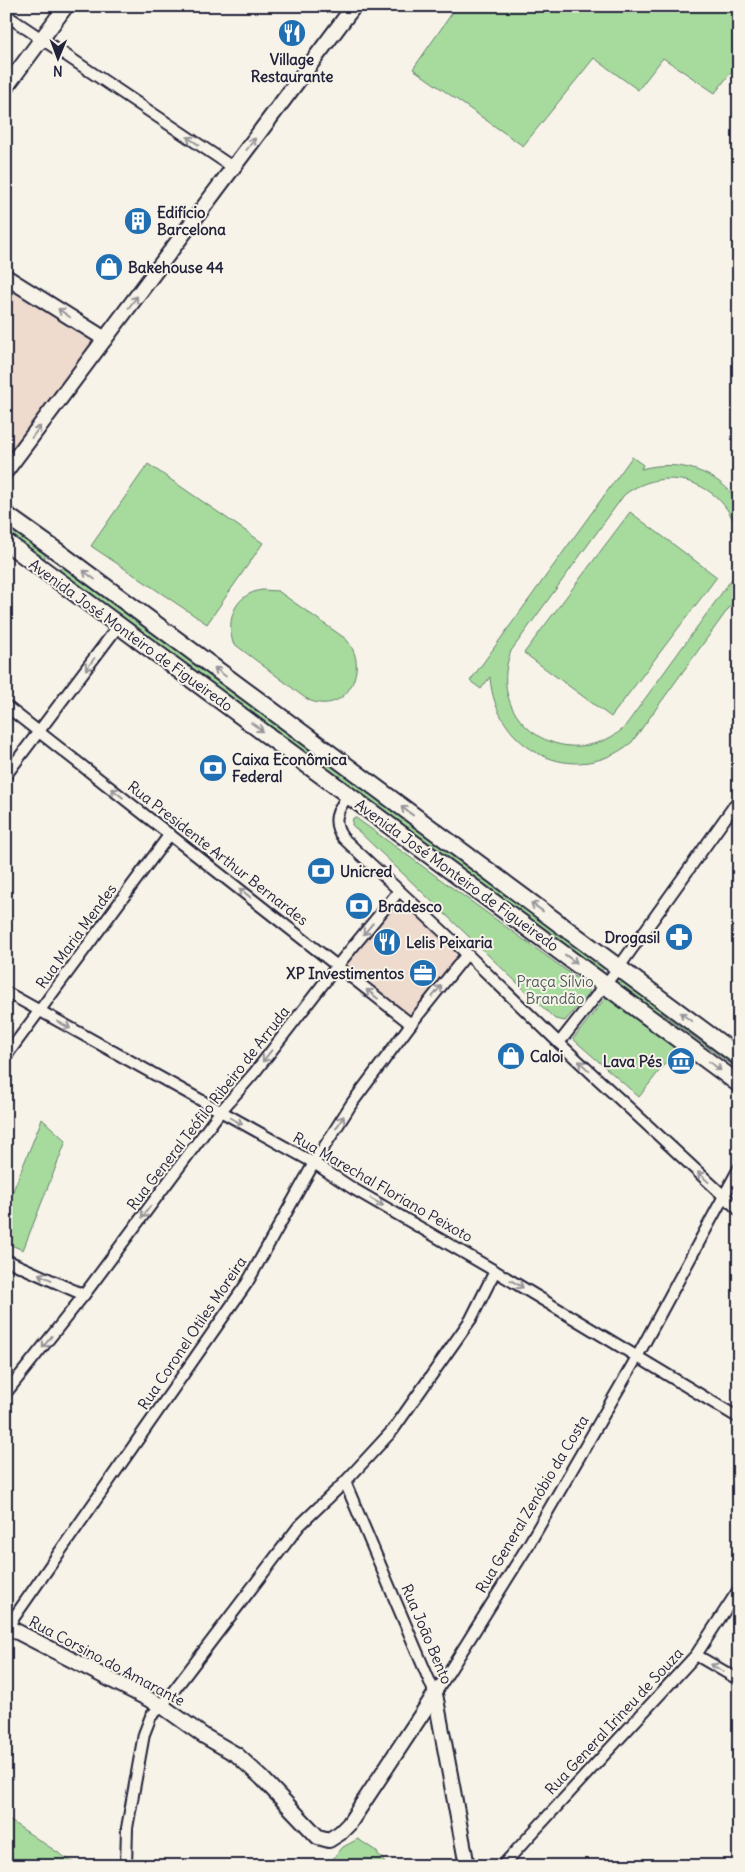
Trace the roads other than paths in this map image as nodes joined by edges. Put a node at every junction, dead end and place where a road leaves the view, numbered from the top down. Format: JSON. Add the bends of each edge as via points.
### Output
{"nodes":[{"id":1,"x":66,"y":6,"type":"edge"},
{"id":2,"x":354,"y":6,"type":"edge"},
{"id":3,"x":6,"y":15,"type":"edge"},
{"id":4,"x":41,"y":39,"type":"junction"},
{"id":5,"x":6,"y":87,"type":"edge"},
{"id":6,"x":234,"y":168,"type":"junction"},
{"id":7,"x":6,"y":277,"type":"edge"},
{"id":8,"x":105,"y":340,"type":"junction"},
{"id":9,"x":6,"y":471,"type":"edge"},
{"id":10,"x":6,"y":516,"type":"edge"},
{"id":11,"x":6,"y":542,"type":"edge"},
{"id":12,"x":119,"y":625,"type":"junction"},
{"id":13,"x":6,"y":706,"type":"edge"},
{"id":14,"x":39,"y":731,"type":"junction"},
{"id":15,"x":6,"y":775,"type":"edge"},
{"id":16,"x":348,"y":796,"type":"junction"},
{"id":17,"x":739,"y":799,"type":"edge"},
{"id":18,"x":170,"y":834,"type":"junction"},
{"id":19,"x":399,"y":892,"type":"junction"},
{"id":20,"x":467,"y":954,"type":"junction"},
{"id":21,"x":337,"y":966,"type":"junction"},
{"id":22,"x":619,"y":967,"type":"junction"},
{"id":23,"x":606,"y":984,"type":"junction"},
{"id":24,"x":6,"y":992,"type":"edge"},
{"id":25,"x":39,"y":1011,"type":"junction"},
{"id":26,"x":411,"y":1024,"type":"junction"},
{"id":27,"x":559,"y":1043,"type":"junction"},
{"id":28,"x":6,"y":1056,"type":"edge"},
{"id":29,"x":739,"y":1057,"type":"edge"},
{"id":30,"x":739,"y":1084,"type":"edge"},
{"id":31,"x":220,"y":1112,"type":"junction"},
{"id":32,"x":314,"y":1163,"type":"junction"},
{"id":33,"x":739,"y":1168,"type":"edge"},
{"id":34,"x":723,"y":1196,"type":"junction"},
{"id":35,"x":739,"y":1210,"type":"edge"},
{"id":36,"x":6,"y":1260,"type":"edge"},
{"id":37,"x":495,"y":1271,"type":"junction"},
{"id":38,"x":84,"y":1295,"type":"junction"},
{"id":39,"x":636,"y":1357,"type":"junction"},
{"id":40,"x":6,"y":1394,"type":"edge"},
{"id":41,"x":739,"y":1418,"type":"edge"},
{"id":42,"x":345,"y":1482,"type":"junction"},
{"id":43,"x":739,"y":1589,"type":"edge"},
{"id":44,"x":7,"y":1627,"type":"edge"},
{"id":45,"x":696,"y":1656,"type":"junction"},
{"id":46,"x":739,"y":1680,"type":"edge"},
{"id":47,"x":435,"y":1694,"type":"junction"},
{"id":48,"x":162,"y":1706,"type":"junction"},
{"id":49,"x":329,"y":1840,"type":"joint"},
{"id":50,"x":126,"y":1866,"type":"edge"},
{"id":51,"x":467,"y":1866,"type":"edge"},
{"id":52,"x":502,"y":1866,"type":"edge"}],
"edges":[{"from":1,"to":4,"type":"street"},
{"from":6,"to":2,"type":"street","one_way":true},
{"from":3,"to":4,"type":"street"},
{"from":4,"to":5,"type":"street"},
{"from":6,"to":4,"type":"street","one_way":true},
{"from":8,"to":6,"type":"street","one_way":true},
{"from":8,"to":7,"type":"street","one_way":true},
{"from":9,"to":8,"type":"street","one_way":true},
{"from":22,"to":10,"type":"main road","name":"Avenida José Monteiro de Figueiredo","one_way":true},
{"from":11,"to":12,"type":"main road","name":"Avenida José Monteiro de Figueiredo"},
{"from":12,"to":14,"type":"street","one_way":true},
{"from":12,"to":16,"type":"main road","name":"Avenida José Monteiro de Figueiredo","one_way":true},
{"from":13,"to":14,"type":"street","name":"Rua Presidente Arthur Bernardes"},
{"from":14,"to":15,"type":"street"},
{"from":18,"to":14,"type":"street","name":"Rua Presidente Arthur Bernardes","one_way":true},
{"from":16,"to":19,"type":"street","via":[[336,815],[338,832]]},
{"from":16,"to":23,"type":"main road","name":"Avenida José Monteiro de Figueiredo","one_way":true},
{"from":17,"to":22,"type":"street"},
{"from":21,"to":18,"type":"street","name":"Rua Presidente Arthur Bernardes","one_way":true},
{"from":18,"to":25,"type":"street","name":"Rua Maria Mendes"},
{"from":19,"to":20,"type":"street"},
{"from":19,"to":21,"type":"street","name":"Rua General Teófilo Ribeiro de Arruda","one_way":true},
{"from":26,"to":20,"type":"street","name":"Rua Coronel Otiles Moreira","one_way":true},
{"from":20,"to":27,"type":"street"},
{"from":26,"to":21,"type":"street","name":"Rua Presidente Arthur Bernardes","one_way":true},
{"from":21,"to":31,"type":"street","name":"Rua General Teófilo Ribeiro de Arruda","one_way":true},
{"from":22,"to":23,"type":"street"},
{"from":29,"to":22,"type":"main road","name":"Avenida José Monteiro de Figueiredo","one_way":true},
{"from":23,"to":27,"type":"street"},
{"from":23,"to":30,"type":"main road","name":"Avenida José Monteiro de Figueiredo","one_way":true},
{"from":24,"to":25,"type":"street","name":"Rua Marechal Floriano Peixoto"},
{"from":25,"to":28,"type":"street","name":"Rua Maria Mendes"},
{"from":25,"to":31,"type":"street","name":"Rua Marechal Floriano Peixoto","one_way":true},
{"from":32,"to":26,"type":"street","name":"Rua Coronel Otiles Moreira","one_way":true,"via":[[352,1103]]},
{"from":34,"to":27,"type":"street","one_way":true},
{"from":31,"to":32,"type":"street","name":"Rua Marechal Floriano Peixoto","one_way":true},
{"from":31,"to":38,"type":"street","name":"Rua General Teófilo Ribeiro de Arruda","one_way":true},
{"from":32,"to":37,"type":"street","name":"Rua Marechal Floriano Peixoto","one_way":true},
{"from":32,"to":44,"type":"street","name":"Rua Coronel Otiles Moreira","via":[[247,1283]]},
{"from":33,"to":34,"type":"street","name":"Rua General Zenóbio da Costa"},
{"from":34,"to":35,"type":"street"},
{"from":34,"to":39,"type":"street","name":"Rua General Zenóbio da Costa"},
{"from":38,"to":36,"type":"street","one_way":true},
{"from":37,"to":39,"type":"street","name":"Rua Marechal Floriano Peixoto","one_way":true},
{"from":37,"to":42,"type":"street","via":[[471,1319],[418,1395],[393,1430]]},
{"from":38,"to":40,"type":"street","name":"Rua General Teófilo Ribeiro de Arruda","one_way":true},
{"from":39,"to":41,"type":"street","name":"Rua Marechal Floriano Peixoto"},
{"from":39,"to":47,"type":"street","name":"Rua General Zenóbio da Costa","via":[[529,1544]]},
{"from":42,"to":47,"type":"street","name":"Rua João Bento"},
{"from":42,"to":48,"type":"street","via":[[299,1526]]},
{"from":43,"to":45,"type":"street","name":"Rua General Irineu de Souza"},
{"from":44,"to":48,"type":"street","name":"Rua Corsino do Amarante"},
{"from":46,"to":45,"type":"street","one_way":true},
{"from":45,"to":52,"type":"street","name":"Rua General Irineu de Souza"},
{"from":47,"to":49,"type":"street","name":"Rua General Zenóbio da Costa","via":[[349,1824]]},
{"from":47,"to":51,"type":"street","name":"Rua João Bento"},
{"from":48,"to":49,"type":"street","name":"Rua Corsino do Amarante","via":[[237,1755],[318,1837]]},
{"from":48,"to":50,"type":"street","via":[[151,1716],[144,1734],[127,1828]]}]}
